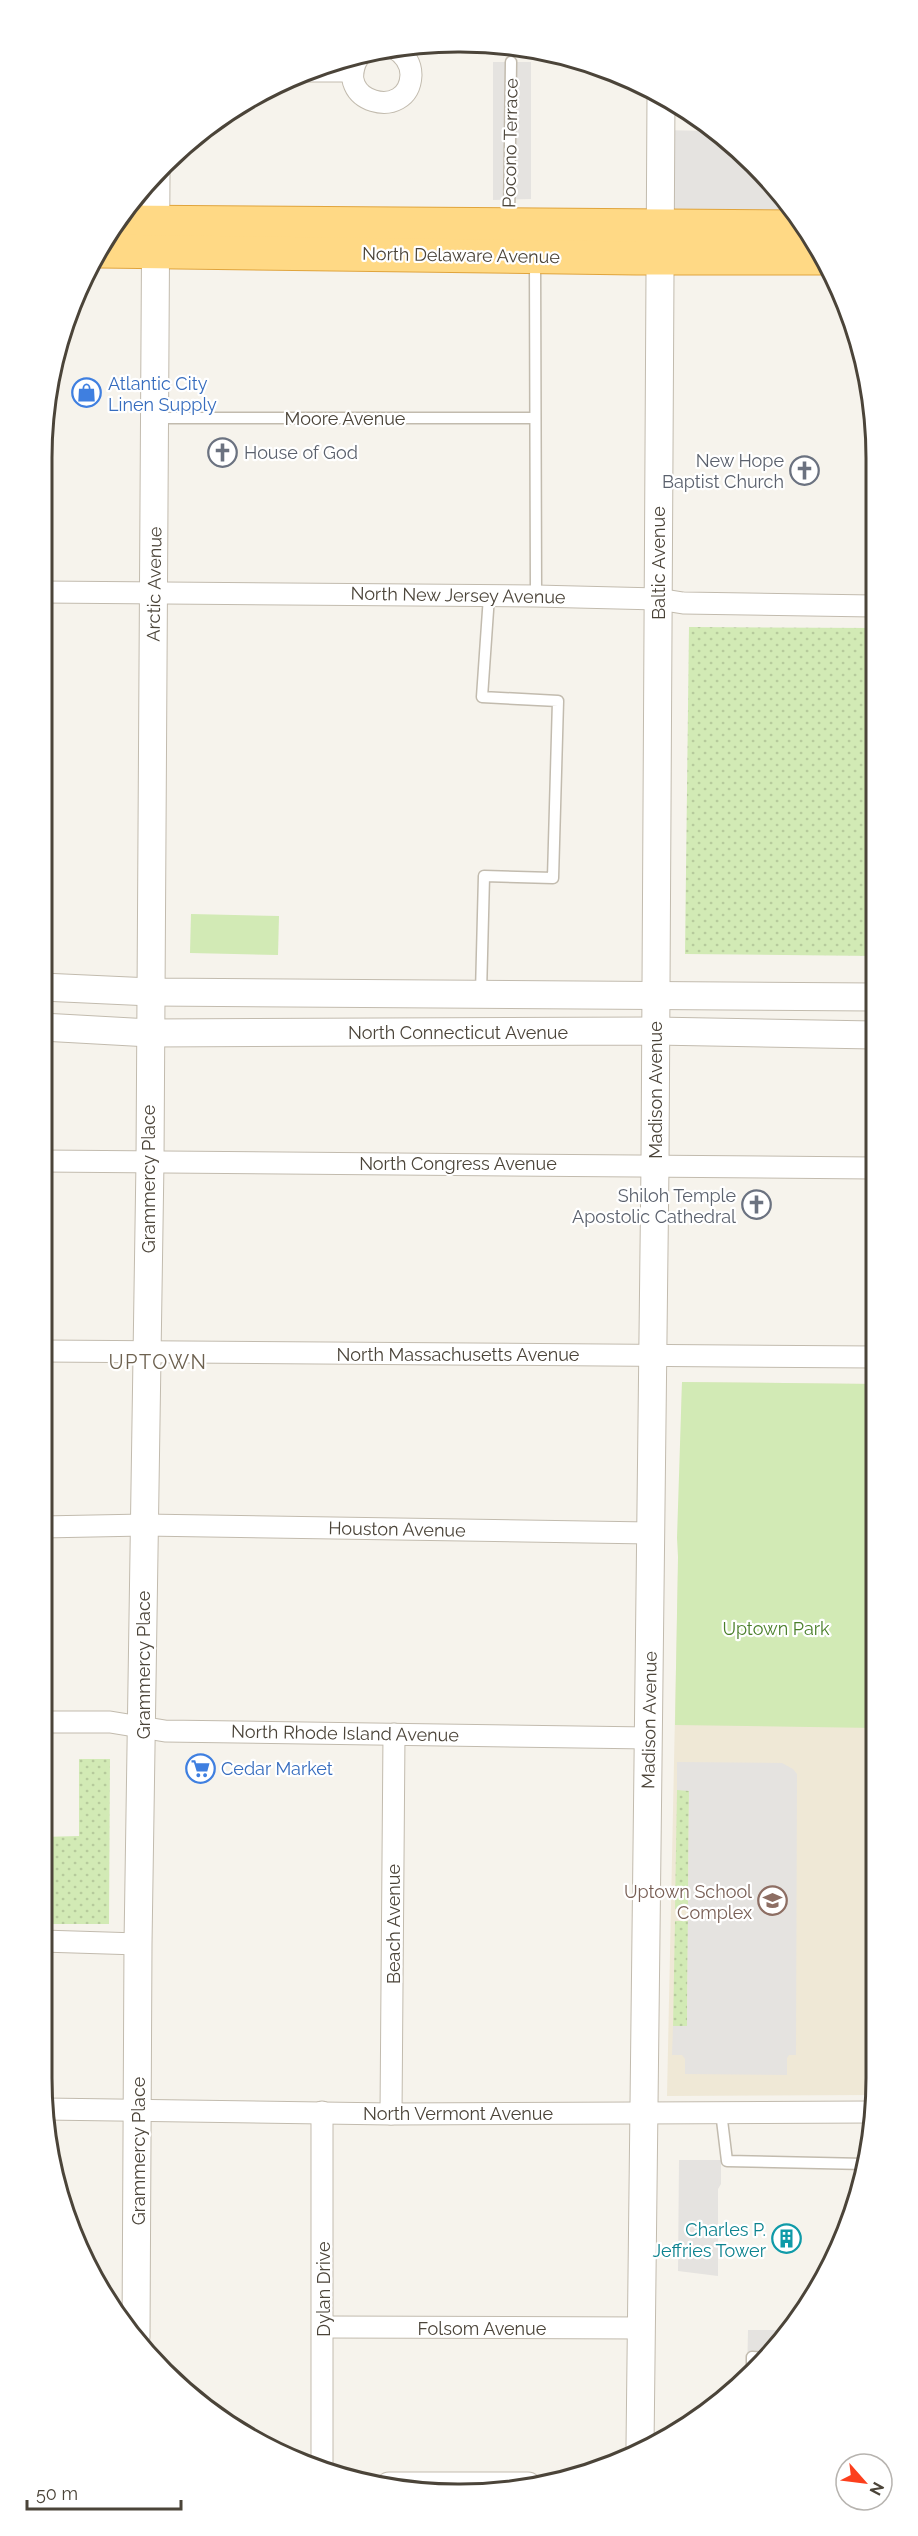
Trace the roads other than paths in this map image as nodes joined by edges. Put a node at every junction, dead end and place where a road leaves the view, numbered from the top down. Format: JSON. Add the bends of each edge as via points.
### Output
{"nodes":[{"id":1,"x":404,"y":56,"type":"edge"},
{"id":2,"x":511,"y":62,"type":"dead end"},
{"id":3,"x":356,"y":66,"type":"edge"},
{"id":4,"x":661,"y":106,"type":"edge"},
{"id":5,"x":156,"y":188,"type":"edge"},
{"id":6,"x":127,"y":225,"type":"edge"},
{"id":7,"x":509,"y":225,"type":"junction"},
{"id":8,"x":792,"y":227,"type":"edge"},
{"id":9,"x":155,"y":236,"type":"junction"},
{"id":10,"x":660,"y":241,"type":"junction"},
{"id":11,"x":112,"y":248,"type":"edge"},
{"id":12,"x":535,"y":255,"type":"junction"},
{"id":13,"x":812,"y":257,"type":"edge"},
{"id":14,"x":155,"y":418,"type":"junction"},
{"id":15,"x":535,"y":418,"type":"junction"},
{"id":16,"x":52,"y":592,"type":"edge"},
{"id":17,"x":153,"y":592,"type":"junction"},
{"id":18,"x":489,"y":596,"type":"junction"},
{"id":19,"x":536,"y":596,"type":"junction"},
{"id":20,"x":658,"y":598,"type":"junction"},
{"id":21,"x":866,"y":606,"type":"edge"},
{"id":22,"x":52,"y":987,"type":"edge"},
{"id":23,"x":151,"y":992,"type":"junction"},
{"id":24,"x":481,"y":994,"type":"junction"},
{"id":25,"x":655,"y":994,"type":"junction"},
{"id":26,"x":866,"y":997,"type":"edge"},
{"id":27,"x":52,"y":1028,"type":"edge"},
{"id":28,"x":655,"y":1031,"type":"junction"},
{"id":29,"x":150,"y":1033,"type":"junction"},
{"id":30,"x":866,"y":1035,"type":"edge"},
{"id":31,"x":52,"y":1161,"type":"edge"},
{"id":32,"x":150,"y":1161,"type":"junction"},
{"id":33,"x":656,"y":1165,"type":"junction"},
{"id":34,"x":866,"y":1168,"type":"edge"},
{"id":35,"x":52,"y":1351,"type":"edge"},
{"id":36,"x":146,"y":1351,"type":"junction"},
{"id":37,"x":652,"y":1355,"type":"junction"},
{"id":38,"x":866,"y":1357,"type":"edge"},
{"id":39,"x":144,"y":1525,"type":"junction"},
{"id":40,"x":52,"y":1527,"type":"edge"},
{"id":41,"x":650,"y":1533,"type":"junction"},
{"id":42,"x":52,"y":1722,"type":"edge"},
{"id":43,"x":143,"y":1726,"type":"junction"},
{"id":44,"x":394,"y":1734,"type":"junction"},
{"id":45,"x":649,"y":1738,"type":"junction"},
{"id":46,"x":52,"y":1941,"type":"edge"},
{"id":47,"x":138,"y":1944,"type":"junction"},
{"id":48,"x":54,"y":2109,"type":"edge"},
{"id":49,"x":138,"y":2110,"type":"junction"},
{"id":50,"x":322,"y":2112,"type":"junction"},
{"id":51,"x":645,"y":2112,"type":"junction"},
{"id":52,"x":721,"y":2112,"type":"junction"},
{"id":53,"x":864,"y":2112,"type":"edge"},
{"id":54,"x":391,"y":2114,"type":"junction"},
{"id":55,"x":856,"y":2164,"type":"edge"},
{"id":56,"x":136,"y":2323,"type":"edge"},
{"id":57,"x":323,"y":2327,"type":"junction"},
{"id":58,"x":642,"y":2328,"type":"junction"},
{"id":59,"x":640,"y":2441,"type":"edge"},
{"id":60,"x":322,"y":2460,"type":"edge"}],
"edges":[{"from":1,"to":3,"type":"street","via":[[411,72],[410,81],[400,97],[391,102],[372,102],[358,90],[354,81]]},
{"from":2,"to":7,"type":"lane","name":"Pocono Terrace"},
{"from":4,"to":10,"type":"street","name":"Baltic Avenue"},
{"from":5,"to":9,"type":"street","name":"Arctic Avenue"},
{"from":6,"to":9,"type":"highway","name":"North Delaware Avenue"},
{"from":7,"to":9,"type":"highway","name":"North Delaware Avenue"},
{"from":7,"to":10,"type":"highway","name":"North Delaware Avenue"},
{"from":8,"to":10,"type":"highway","name":"North Delaware Avenue"},
{"from":9,"to":11,"type":"highway","name":"North Delaware Avenue"},
{"from":9,"to":12,"type":"highway","name":"North Delaware Avenue"},
{"from":9,"to":14,"type":"street","name":"Arctic Avenue"},
{"from":10,"to":12,"type":"highway","name":"North Delaware Avenue"},
{"from":10,"to":13,"type":"highway","name":"North Delaware Avenue"},
{"from":10,"to":20,"type":"street","name":"Baltic Avenue"},
{"from":12,"to":15,"type":"lane"},
{"from":14,"to":15,"type":"lane","name":"Moore Avenue"},
{"from":14,"to":17,"type":"street","name":"Arctic Avenue"},
{"from":15,"to":19,"type":"lane"},
{"from":16,"to":17,"type":"street","name":"North New Jersey Avenue"},
{"from":17,"to":18,"type":"street","name":"North New Jersey Avenue"},
{"from":17,"to":23,"type":"street","name":"Arctic Avenue"},
{"from":18,"to":19,"type":"street","name":"North New Jersey Avenue"},
{"from":18,"to":24,"type":"lane","via":[[482,697],[558,701],[553,878],[484,876]]},
{"from":19,"to":20,"type":"street","name":"North New Jersey Avenue"},
{"from":20,"to":21,"type":"street","name":"North New Jersey Avenue","via":[[683,603]]},
{"from":20,"to":25,"type":"street","name":"Baltic Avenue"},
{"from":22,"to":23,"type":"street"},
{"from":23,"to":24,"type":"street"},
{"from":23,"to":29,"type":"street","name":"Grammercy Place"},
{"from":24,"to":25,"type":"street"},
{"from":25,"to":26,"type":"street"},
{"from":25,"to":28,"type":"street","name":"Madison Avenue"},
{"from":27,"to":29,"type":"street","name":"North Connecticut Avenue"},
{"from":28,"to":29,"type":"street","name":"North Connecticut Avenue"},
{"from":28,"to":30,"type":"street","name":"North Connecticut Avenue"},
{"from":28,"to":33,"type":"street","name":"Madison Avenue"},
{"from":29,"to":32,"type":"street","name":"Grammercy Place"},
{"from":31,"to":32,"type":"street","name":"North Congress Avenue"},
{"from":32,"to":33,"type":"street","name":"North Congress Avenue"},
{"from":32,"to":36,"type":"street","name":"Grammercy Place"},
{"from":33,"to":34,"type":"street","name":"North Congress Avenue"},
{"from":33,"to":37,"type":"street","name":"Madison Avenue"},
{"from":35,"to":36,"type":"street","name":"North Massachusetts Avenue"},
{"from":36,"to":37,"type":"street","name":"North Massachusetts Avenue"},
{"from":36,"to":39,"type":"street","name":"Grammercy Place"},
{"from":37,"to":38,"type":"street","name":"North Massachusetts Avenue"},
{"from":37,"to":41,"type":"street","name":"Madison Avenue"},
{"from":39,"to":40,"type":"street","name":"Houston Avenue"},
{"from":39,"to":41,"type":"street","name":"Houston Avenue"},
{"from":39,"to":43,"type":"street","name":"Grammercy Place"},
{"from":41,"to":45,"type":"street","name":"Madison Avenue"},
{"from":42,"to":43,"type":"street","name":"North Rhode Island Avenue"},
{"from":43,"to":44,"type":"street","name":"North Rhode Island Avenue","via":[[165,1731]]},
{"from":43,"to":47,"type":"street","name":"Grammercy Place"},
{"from":44,"to":45,"type":"street","name":"North Rhode Island Avenue"},
{"from":44,"to":54,"type":"street","name":"Beach Avenue"},
{"from":45,"to":51,"type":"street","name":"Madison Avenue"},
{"from":46,"to":47,"type":"street"},
{"from":47,"to":49,"type":"street","name":"Grammercy Place"},
{"from":48,"to":49,"type":"street","name":"North Vermont Avenue"},
{"from":49,"to":50,"type":"street","name":"North Vermont Avenue"},
{"from":49,"to":56,"type":"street","name":"Grammercy Place"},
{"from":50,"to":54,"type":"street","name":"North Vermont Avenue"},
{"from":50,"to":57,"type":"street","name":"Dylan Drive"},
{"from":51,"to":52,"type":"street","name":"North Vermont Avenue"},
{"from":51,"to":54,"type":"street","name":"North Vermont Avenue"},
{"from":51,"to":58,"type":"street","name":"Madison Avenue"},
{"from":52,"to":53,"type":"street","name":"North Vermont Avenue"},
{"from":52,"to":55,"type":"lane","via":[[727,2161]]},
{"from":57,"to":58,"type":"street","name":"Folsom Avenue"},
{"from":57,"to":60,"type":"street","name":"Dylan Drive"},
{"from":58,"to":59,"type":"street","name":"Madison Avenue"}]}
